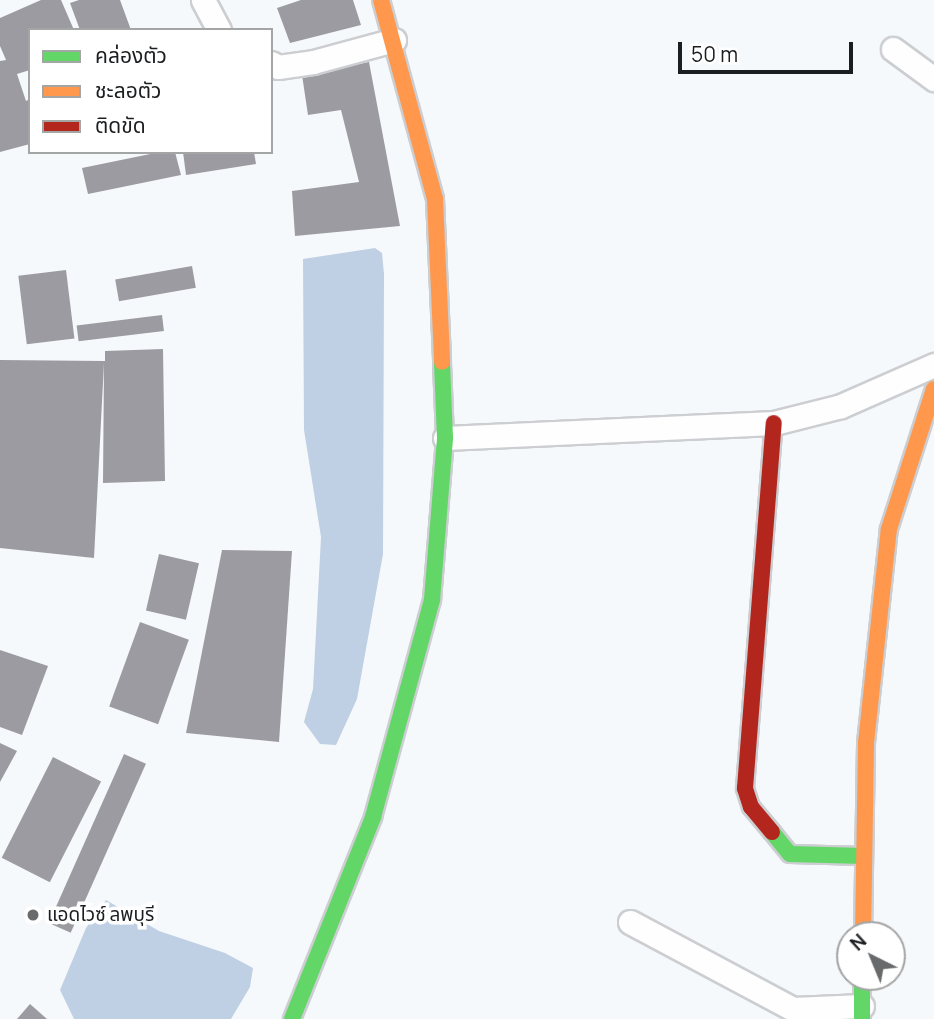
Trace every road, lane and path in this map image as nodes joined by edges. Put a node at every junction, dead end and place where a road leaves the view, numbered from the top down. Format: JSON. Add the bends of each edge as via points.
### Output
{"nodes":[{"id":1,"x":203,"y":0,"type":"edge"},
{"id":2,"x":381,"y":0,"type":"edge"},
{"id":3,"x":218,"y":28,"type":"edge"},
{"id":4,"x":394,"y":40,"type":"junction"},
{"id":5,"x":893,"y":49,"type":"dead end"},
{"id":6,"x":273,"y":64,"type":"edge"},
{"id":7,"x":934,"y":79,"type":"edge"},
{"id":8,"x":934,"y":365,"type":"edge"},
{"id":9,"x":934,"y":389,"type":"edge"},
{"id":10,"x":774,"y":422,"type":"junction"},
{"id":11,"x":445,"y":438,"type":"junction"},
{"id":12,"x":864,"y":856,"type":"junction"},
{"id":13,"x":863,"y":921,"type":"edge"},
{"id":14,"x":630,"y":922,"type":"dead end"},
{"id":15,"x":863,"y":991,"type":"edge"},
{"id":16,"x":862,"y":1013,"type":"edge"},
{"id":17,"x":292,"y":1019,"type":"edge"}],
"edges":[{"from":1,"to":3,"type":"street"},
{"from":2,"to":4,"type":"street"},
{"from":4,"to":6,"type":"street","via":[[313,62]]},
{"from":4,"to":11,"type":"street","via":[[435,199]]},
{"from":5,"to":7,"type":"street"},
{"from":8,"to":10,"type":"street","via":[[841,406]]},
{"from":9,"to":12,"type":"street","via":[[890,529],[866,743]]},
{"from":10,"to":11,"type":"street"},
{"from":10,"to":12,"type":"street","via":[[745,788],[751,807],[790,854]]},
{"from":11,"to":17,"type":"street","via":[[432,600],[373,817]]},
{"from":12,"to":13,"type":"street"},
{"from":14,"to":16,"type":"street","via":[[793,1009]]},
{"from":15,"to":16,"type":"street"}]}
